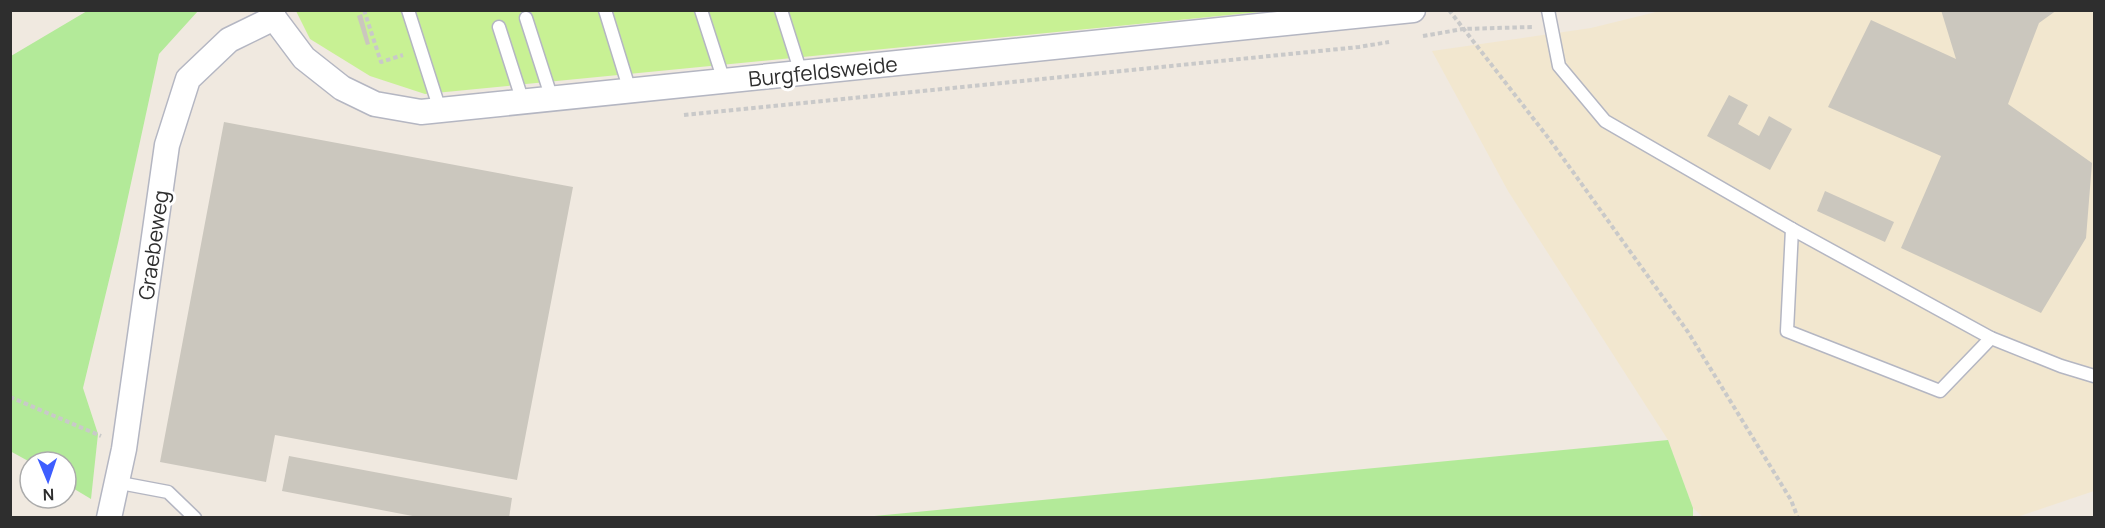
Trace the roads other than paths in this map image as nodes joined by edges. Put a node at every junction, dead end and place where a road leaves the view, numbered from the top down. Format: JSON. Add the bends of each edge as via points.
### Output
{"nodes":[{"id":1,"x":408,"y":10,"type":"edge"},
{"id":2,"x":605,"y":10,"type":"edge"},
{"id":3,"x":701,"y":10,"type":"edge"},
{"id":4,"x":781,"y":10,"type":"edge"},
{"id":5,"x":1413,"y":10,"type":"edge"},
{"id":6,"x":1548,"y":10,"type":"edge"},
{"id":7,"x":273,"y":14,"type":"edge"},
{"id":8,"x":526,"y":18,"type":"dead end"},
{"id":9,"x":500,"y":27,"type":"dead end"},
{"id":10,"x":801,"y":73,"type":"junction"},
{"id":11,"x":724,"y":81,"type":"junction"},
{"id":12,"x":630,"y":91,"type":"junction"},
{"id":13,"x":552,"y":99,"type":"junction"},
{"id":14,"x":523,"y":102,"type":"junction"},
{"id":15,"x":440,"y":110,"type":"junction"},
{"id":16,"x":1792,"y":229,"type":"junction"},
{"id":17,"x":1991,"y":338,"type":"junction"},
{"id":18,"x":2094,"y":376,"type":"edge"},
{"id":19,"x":115,"y":482,"type":"junction"},
{"id":20,"x":109,"y":518,"type":"edge"},
{"id":21,"x":195,"y":518,"type":"edge"}],
"edges":[{"from":1,"to":15,"type":"lane"},
{"from":2,"to":12,"type":"lane"},
{"from":3,"to":11,"type":"lane"},
{"from":4,"to":10,"type":"lane"},
{"from":5,"to":10,"type":"street","name":"Burgfeldsweide"},
{"from":6,"to":16,"type":"lane","via":[[1559,66],[1605,121]]},
{"from":7,"to":15,"type":"street","name":"Burgfeldsweide","via":[[304,58],[342,88],[375,104],[421,112]]},
{"from":7,"to":19,"type":"street","name":"Graebeweg","via":[[229,40],[188,79],[167,145],[124,449]]},
{"from":8,"to":13,"type":"lane"},
{"from":9,"to":14,"type":"lane"},
{"from":10,"to":11,"type":"street","name":"Burgfeldsweide"},
{"from":11,"to":12,"type":"street","name":"Burgfeldsweide"},
{"from":12,"to":13,"type":"street","name":"Burgfeldsweide"},
{"from":13,"to":14,"type":"street","name":"Burgfeldsweide"},
{"from":14,"to":15,"type":"street","name":"Burgfeldsweide"},
{"from":16,"to":17,"type":"lane"},
{"from":16,"to":17,"type":"lane","via":[[1787,331],[1940,391]]},
{"from":17,"to":18,"type":"lane"},
{"from":19,"to":20,"type":"street","name":"Graebeweg"},
{"from":19,"to":21,"type":"lane","via":[[168,492]]}]}
